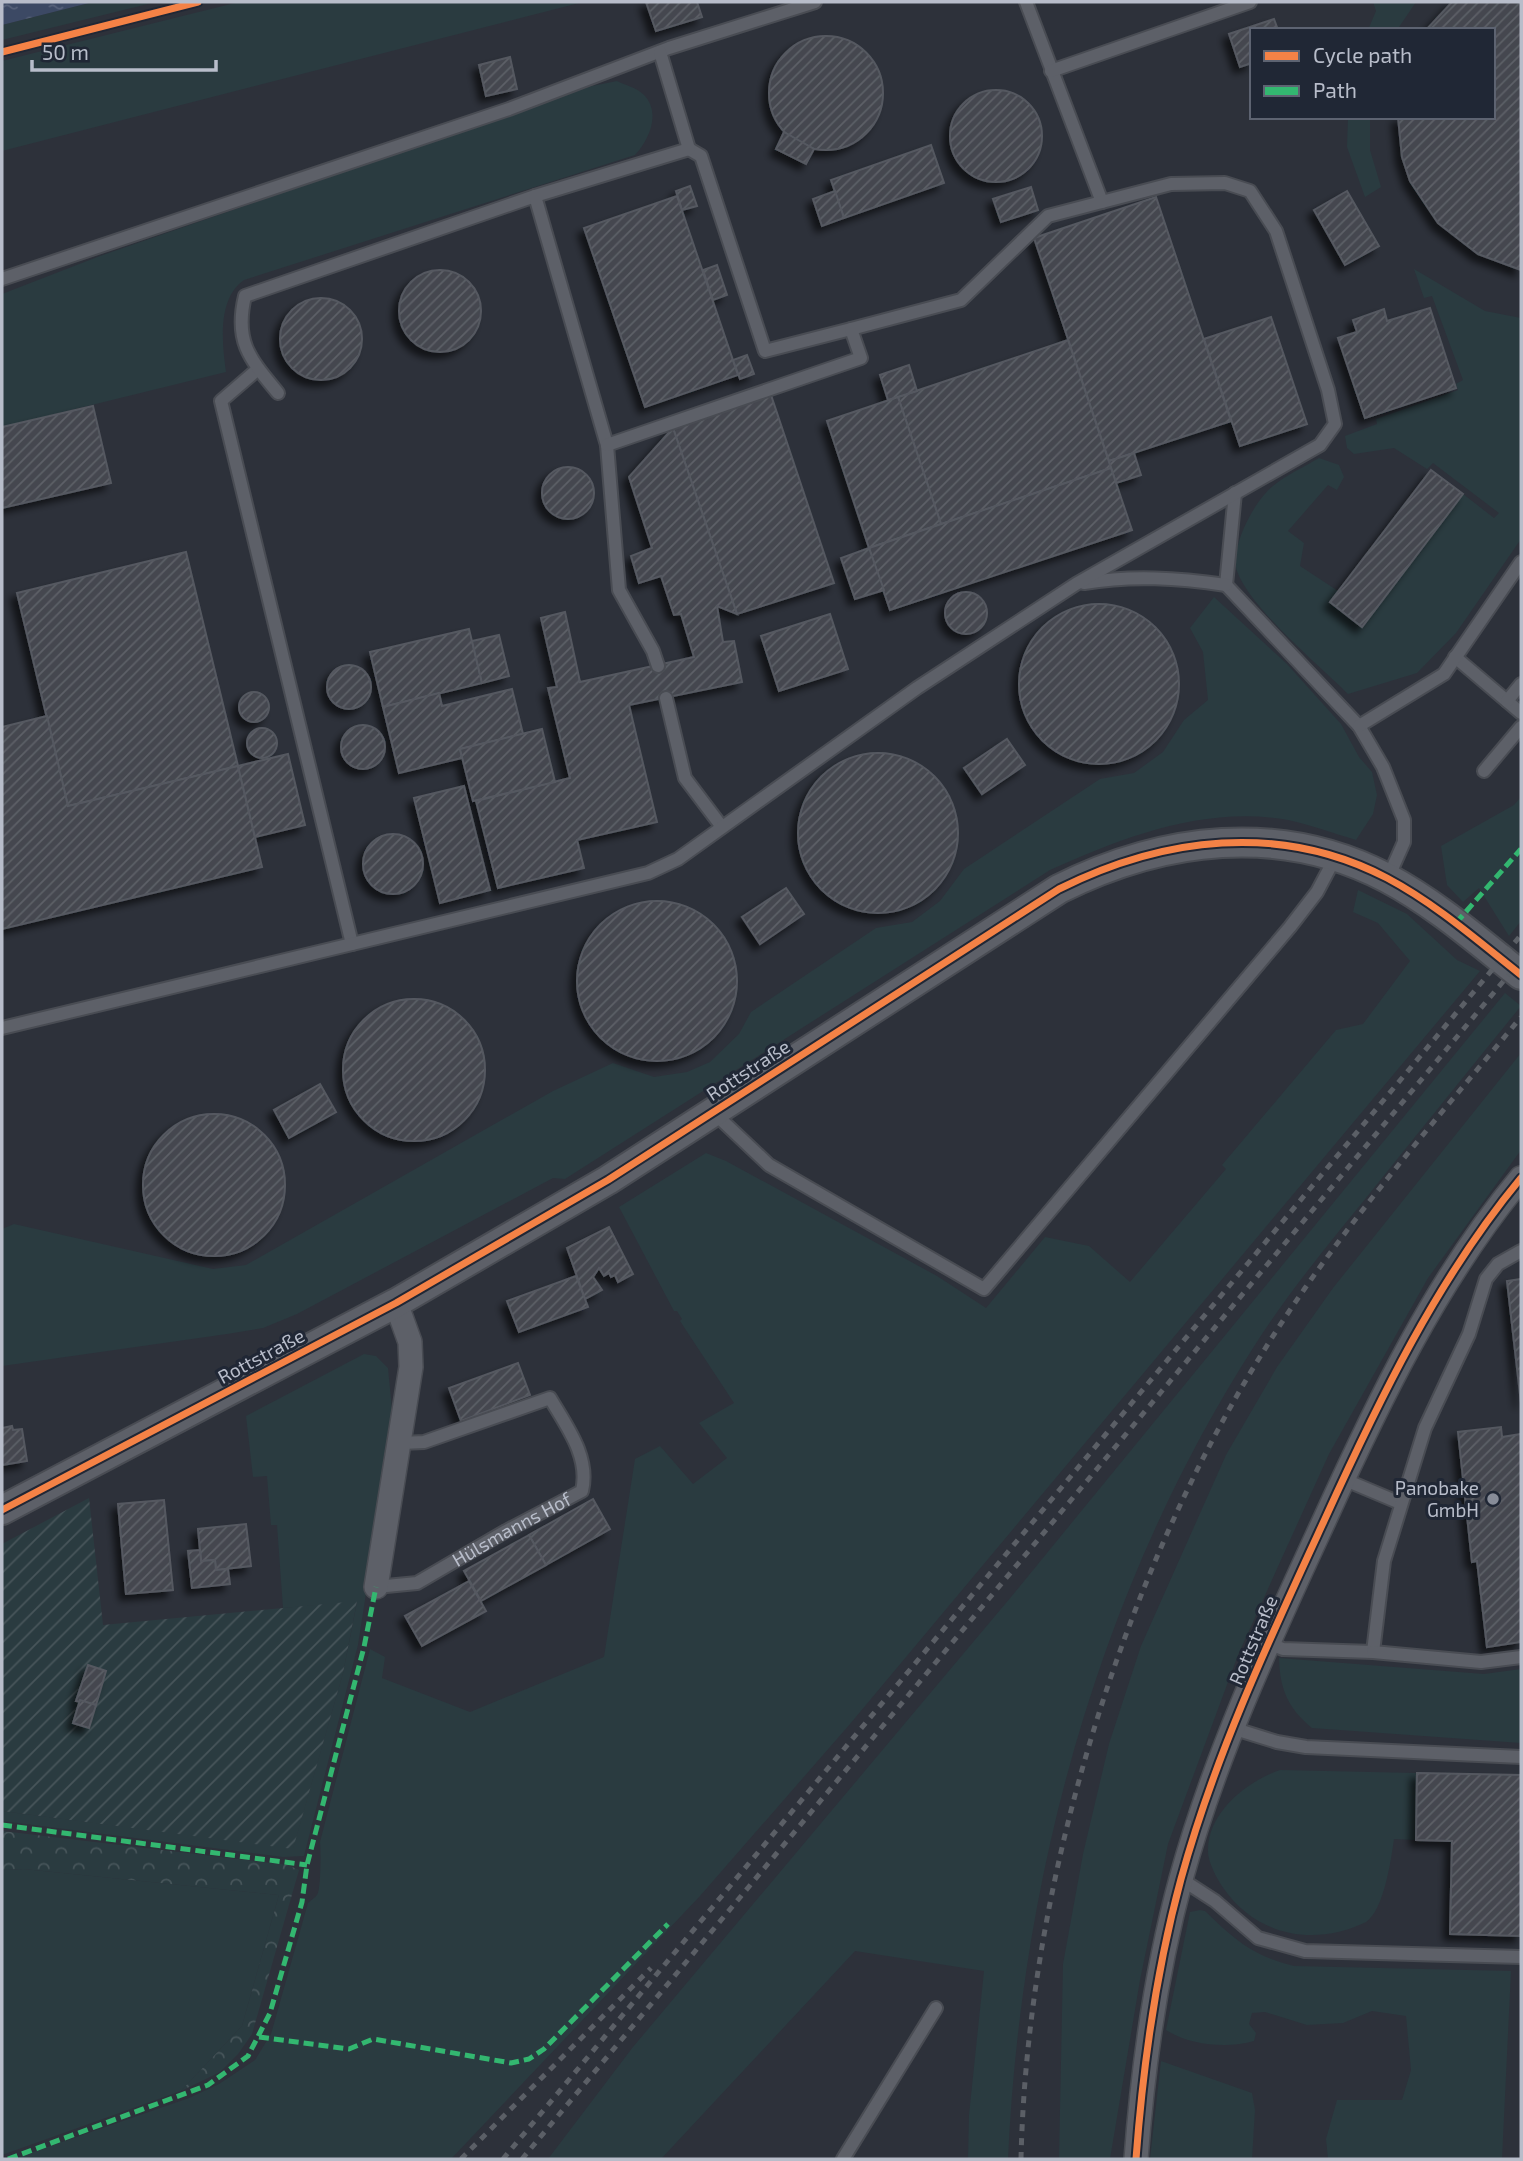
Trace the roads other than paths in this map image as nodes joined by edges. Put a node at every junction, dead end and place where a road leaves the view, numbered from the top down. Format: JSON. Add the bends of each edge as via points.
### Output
{"nodes":[{"id":1,"x":815,"y":2,"type":"edge"},
{"id":2,"x":1026,"y":2,"type":"edge"},
{"id":3,"x":1250,"y":2,"type":"edge"},
{"id":4,"x":660,"y":52,"type":"junction"},
{"id":5,"x":1051,"y":71,"type":"junction"},
{"id":6,"x":689,"y":149,"type":"junction"},
{"id":7,"x":535,"y":195,"type":"junction"},
{"id":8,"x":1102,"y":202,"type":"junction"},
{"id":9,"x":2,"y":279,"type":"edge"},
{"id":10,"x":851,"y":328,"type":"junction"},
{"id":11,"x":258,"y":369,"type":"junction"},
{"id":12,"x":278,"y":393,"type":"dead end"},
{"id":13,"x":607,"y":444,"type":"junction"},
{"id":14,"x":1235,"y":493,"type":"junction"},
{"id":15,"x":1521,"y":562,"type":"edge"},
{"id":16,"x":1076,"y":584,"type":"junction"},
{"id":17,"x":1226,"y":585,"type":"junction"},
{"id":18,"x":1455,"y":657,"type":"junction"},
{"id":19,"x":658,"y":666,"type":"dead end"},
{"id":20,"x":1521,"y":684,"type":"edge"},
{"id":21,"x":666,"y":698,"type":"dead end"},
{"id":22,"x":1507,"y":701,"type":"junction"},
{"id":23,"x":1521,"y":713,"type":"edge"},
{"id":24,"x":1359,"y":726,"type":"junction"},
{"id":25,"x":1521,"y":727,"type":"edge"},
{"id":26,"x":1484,"y":771,"type":"dead end"},
{"id":27,"x":722,"y":827,"type":"junction"},
{"id":28,"x":1335,"y":858,"type":"junction"},
{"id":29,"x":1388,"y":878,"type":"junction"},
{"id":30,"x":352,"y":944,"type":"junction"},
{"id":31,"x":1521,"y":975,"type":"edge"},
{"id":32,"x":2,"y":1028,"type":"edge"},
{"id":33,"x":713,"y":1112,"type":"junction"},
{"id":34,"x":1521,"y":1178,"type":"edge"},
{"id":35,"x":1521,"y":1251,"type":"edge"},
{"id":36,"x":396,"y":1303,"type":"junction"},
{"id":37,"x":401,"y":1443,"type":"junction"},
{"id":38,"x":1343,"y":1479,"type":"junction"},
{"id":39,"x":1400,"y":1503,"type":"junction"},
{"id":40,"x":2,"y":1510,"type":"edge"},
{"id":41,"x":376,"y":1587,"type":"joint"},
{"id":42,"x":1268,"y":1643,"type":"junction"},
{"id":43,"x":1373,"y":1652,"type":"junction"},
{"id":44,"x":1521,"y":1657,"type":"edge"},
{"id":45,"x":1232,"y":1728,"type":"junction"},
{"id":46,"x":1521,"y":1757,"type":"edge"},
{"id":47,"x":1181,"y":1879,"type":"junction"},
{"id":48,"x":1521,"y":1957,"type":"edge"},
{"id":49,"x":936,"y":2008,"type":"dead end"},
{"id":50,"x":843,"y":2159,"type":"edge"},
{"id":51,"x":1136,"y":2159,"type":"edge"}],
"edges":[{"from":1,"to":4,"type":"lane"},
{"from":2,"to":5,"type":"lane"},
{"from":3,"to":5,"type":"lane"},
{"from":4,"to":6,"type":"lane"},
{"from":4,"to":9,"type":"lane","via":[[509,109]]},
{"from":5,"to":8,"type":"lane"},
{"from":6,"to":7,"type":"lane"},
{"from":6,"to":10,"type":"lane","via":[[701,156],[765,351]]},
{"from":7,"to":11,"type":"lane","via":[[245,296],[239,322],[250,359]]},
{"from":7,"to":13,"type":"lane"},
{"from":8,"to":10,"type":"lane","via":[[1048,216],[961,300]]},
{"from":8,"to":14,"type":"lane","via":[[1171,184],[1225,183],[1250,191],[1276,231],[1335,424],[1320,445]]},
{"from":10,"to":13,"type":"lane","via":[[861,358]]},
{"from":11,"to":12,"type":"lane"},
{"from":11,"to":30,"type":"lane","via":[[221,401]]},
{"from":13,"to":19,"type":"lane","via":[[620,590]]},
{"from":14,"to":16,"type":"lane"},
{"from":14,"to":17,"type":"lane"},
{"from":15,"to":18,"type":"lane"},
{"from":16,"to":17,"type":"lane","via":[[1118,577]]},
{"from":16,"to":27,"type":"lane","via":[[917,688]]},
{"from":17,"to":24,"type":"lane"},
{"from":18,"to":22,"type":"lane"},
{"from":18,"to":24,"type":"lane","via":[[1444,674]]},
{"from":20,"to":22,"type":"lane"},
{"from":21,"to":27,"type":"lane","via":[[685,779]]},
{"from":22,"to":23,"type":"lane"},
{"from":24,"to":29,"type":"lane","via":[[1383,766],[1404,820],[1404,842]]},
{"from":25,"to":26,"type":"lane"},
{"from":27,"to":30,"type":"lane","via":[[678,859],[648,873]]},
{"from":28,"to":29,"type":"street","name":"Rottstraße"},
{"from":28,"to":33,"type":"street","name":"Rottstraße","via":[[1287,845],[1222,841],[1131,857],[1091,873],[985,934]]},
{"from":28,"to":33,"type":"lane","via":[[1290,927],[984,1289],[769,1165]]},
{"from":29,"to":31,"type":"street","name":"Rottstraße","via":[[1456,923]]},
{"from":30,"to":32,"type":"lane"},
{"from":33,"to":36,"type":"street","name":"Rottstraße","via":[[608,1180]]},
{"from":34,"to":38,"type":"street","name":"Rottstraße","via":[[1441,1293]]},
{"from":35,"to":39,"type":"lane","via":[[1498,1264],[1486,1279],[1469,1334],[1425,1428]]},
{"from":36,"to":37,"type":"street","name":"Hülsmanns Hof","via":[[410,1342],[411,1367]]},
{"from":36,"to":40,"type":"street","name":"Rottstraße"},
{"from":37,"to":41,"type":"street","name":"Hülsmanns Hof"},
{"from":37,"to":41,"type":"lane","name":"Hülsmanns Hof","via":[[424,1442],[550,1398],[575,1440],[585,1475],[582,1492],[417,1583]]},
{"from":38,"to":39,"type":"lane"},
{"from":38,"to":42,"type":"street","name":"Rottstraße"},
{"from":39,"to":43,"type":"lane","via":[[1384,1561]]},
{"from":42,"to":43,"type":"lane","via":[[1283,1649]]},
{"from":42,"to":45,"type":"street","name":"Rottstraße"},
{"from":43,"to":44,"type":"lane","via":[[1481,1662]]},
{"from":45,"to":46,"type":"lane","via":[[1306,1747]]},
{"from":45,"to":47,"type":"street","name":"Rottstraße"},
{"from":47,"to":48,"type":"lane","via":[[1258,1938],[1284,1948]]},
{"from":47,"to":51,"type":"street","name":"Rottstraße","via":[[1152,2015]]},
{"from":49,"to":50,"type":"lane"}]}
